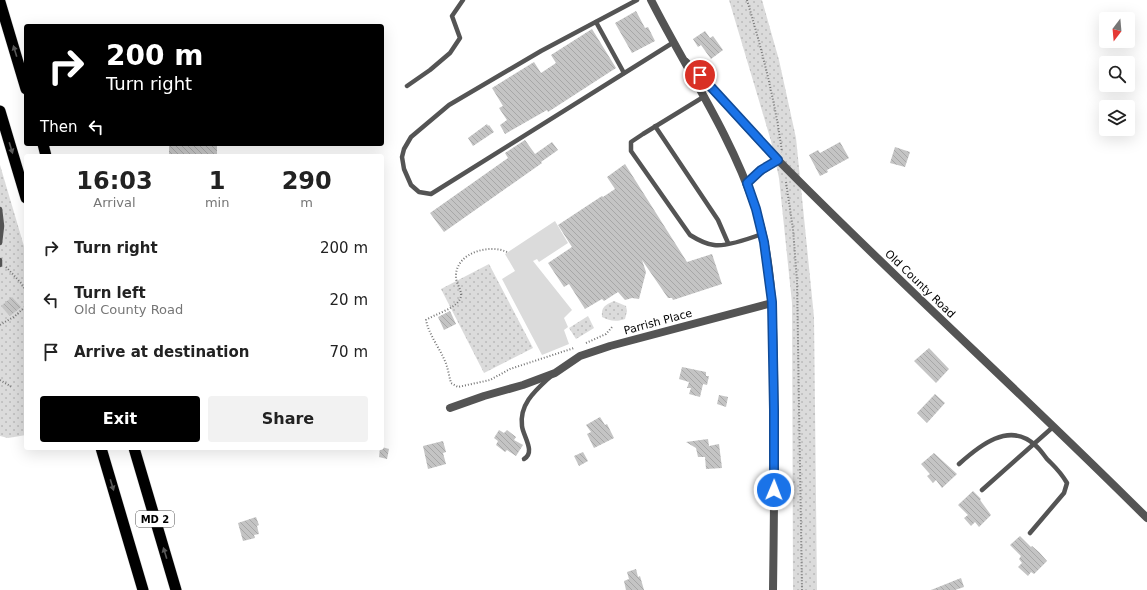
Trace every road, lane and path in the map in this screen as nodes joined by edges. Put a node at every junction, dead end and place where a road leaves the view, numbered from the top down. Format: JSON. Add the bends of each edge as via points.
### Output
{"nodes":[{"id":1,"x":463,"y":0,"type":"edge"},
{"id":2,"x":637,"y":0,"type":"edge"},
{"id":3,"x":650,"y":0,"type":"edge"},
{"id":4,"x":748,"y":0,"type":"edge"},
{"id":5,"x":0,"y":2,"type":"edge"},
{"id":6,"x":596,"y":22,"type":"junction"},
{"id":7,"x":674,"y":42,"type":"junction"},
{"id":8,"x":683,"y":59,"type":"junction"},
{"id":9,"x":624,"y":73,"type":"junction"},
{"id":10,"x":24,"y":82,"type":"edge"},
{"id":11,"x":407,"y":86,"type":"dead end"},
{"id":12,"x":705,"y":96,"type":"junction"},
{"id":13,"x":0,"y":111,"type":"edge"},
{"id":14,"x":655,"y":126,"type":"junction"},
{"id":15,"x":782,"y":152,"type":"dead end"},
{"id":16,"x":778,"y":160,"type":"junction"},
{"id":17,"x":786,"y":176,"type":"dead end"},
{"id":18,"x":747,"y":183,"type":"junction"},
{"id":19,"x":24,"y":191,"type":"edge"},
{"id":20,"x":0,"y":209,"type":"edge"},
{"id":21,"x":762,"y":234,"type":"junction"},
{"id":22,"x":0,"y":243,"type":"edge"},
{"id":23,"x":728,"y":243,"type":"junction"},
{"id":24,"x":507,"y":252,"type":"dead end"},
{"id":25,"x":0,"y":263,"type":"edge"},
{"id":26,"x":24,"y":288,"type":"edge"},
{"id":27,"x":772,"y":302,"type":"junction"},
{"id":28,"x":24,"y":308,"type":"edge"},
{"id":29,"x":0,"y":325,"type":"edge"},
{"id":30,"x":613,"y":326,"type":"dead end"},
{"id":31,"x":581,"y":345,"type":"dead end"},
{"id":32,"x":576,"y":347,"type":"dead end"},
{"id":33,"x":555,"y":373,"type":"junction"},
{"id":34,"x":0,"y":380,"type":"edge"},
{"id":35,"x":12,"y":387,"type":"dead end"},
{"id":36,"x":450,"y":408,"type":"dead end"},
{"id":37,"x":1053,"y":427,"type":"junction"},
{"id":38,"x":1034,"y":444,"type":"junction"},
{"id":39,"x":102,"y":450,"type":"edge"},
{"id":40,"x":135,"y":450,"type":"edge"},
{"id":41,"x":524,"y":460,"type":"dead end"},
{"id":42,"x":959,"y":464,"type":"dead end"},
{"id":43,"x":982,"y":490,"type":"dead end"},
{"id":44,"x":1147,"y":518,"type":"edge"},
{"id":45,"x":1030,"y":533,"type":"dead end"},
{"id":46,"x":144,"y":590,"type":"edge"},
{"id":47,"x":176,"y":590,"type":"edge"},
{"id":48,"x":773,"y":590,"type":"edge"},
{"id":49,"x":802,"y":590,"type":"edge"}],
"edges":[{"from":1,"to":11,"type":"lane","via":[[452,16],[460,38],[450,53]]},
{"from":2,"to":6,"type":"lane"},
{"from":3,"to":7,"type":"street"},
{"from":4,"to":15,"type":"path","via":[[762,51]]},
{"from":10,"to":5,"type":"highway","one_way":true},
{"from":6,"to":9,"type":"lane"},
{"from":6,"to":9,"type":"lane","via":[[541,51],[449,106],[411,137],[402,157],[411,185],[419,192],[431,194]]},
{"from":7,"to":8,"type":"street"},
{"from":7,"to":9,"type":"lane"},
{"from":8,"to":12,"type":"street"},
{"from":8,"to":16,"type":"street","name":"Old County Road"},
{"from":12,"to":14,"type":"lane"},
{"from":12,"to":18,"type":"street","via":[[728,139]]},
{"from":13,"to":19,"type":"highway","one_way":true},
{"from":14,"to":23,"type":"lane","via":[[718,220]]},
{"from":14,"to":23,"type":"lane","via":[[631,142],[631,151],[690,235],[701,242],[716,245]]},
{"from":16,"to":18,"type":"street","via":[[761,170]]},
{"from":16,"to":37,"type":"street","name":"Old County Road"},
{"from":17,"to":49,"type":"path","via":[[797,281]]},
{"from":18,"to":21,"type":"street"},
{"from":20,"to":22,"type":"lane"},
{"from":21,"to":23,"type":"lane"},
{"from":21,"to":27,"type":"street"},
{"from":24,"to":32,"type":"path","via":[[483,250],[463,260],[456,275],[460,300],[426,320],[446,363],[451,383],[458,387],[490,380],[510,368]]},
{"from":25,"to":26,"type":"path","via":[[12,272]]},
{"from":27,"to":33,"type":"street","name":"Parrish Place","via":[[610,346],[580,356]]},
{"from":27,"to":48,"type":"street"},
{"from":28,"to":29,"type":"path"},
{"from":30,"to":31,"type":"path","via":[[606,334]]},
{"from":33,"to":36,"type":"street","name":"Parrish Place"},
{"from":33,"to":41,"type":"lane","via":[[538,388],[522,412],[522,426],[530,451]]},
{"from":34,"to":35,"type":"path"},
{"from":37,"to":38,"type":"lane"},
{"from":37,"to":44,"type":"street","name":"Old County Road"},
{"from":38,"to":42,"type":"lane","via":[[1021,436],[1008,435],[990,440]]},
{"from":38,"to":43,"type":"lane"},
{"from":38,"to":45,"type":"lane","via":[[1067,483],[1064,493]]},
{"from":39,"to":46,"type":"highway","number":"MD 2","one_way":true},
{"from":47,"to":40,"type":"highway","number":"MD 2","one_way":true}]}
